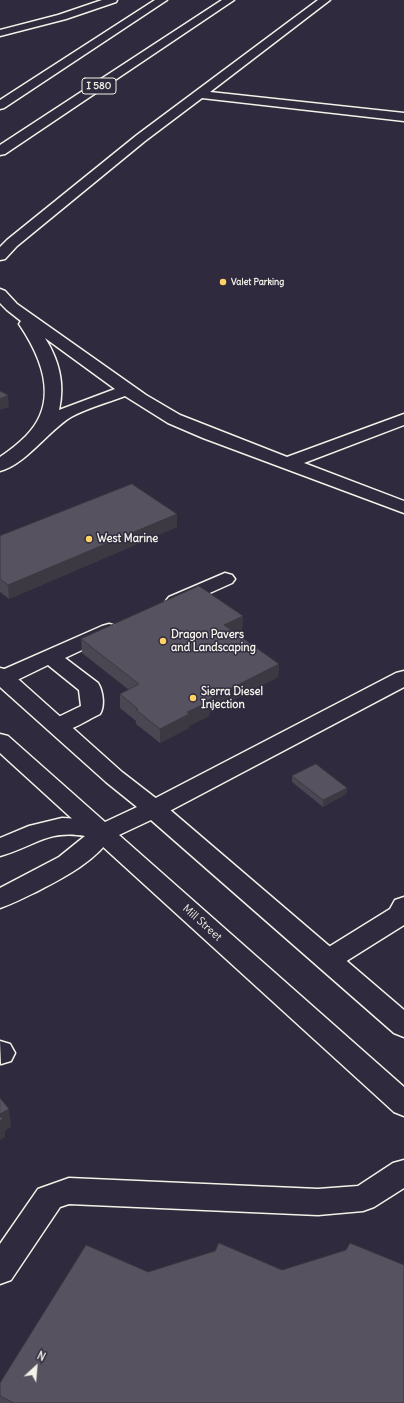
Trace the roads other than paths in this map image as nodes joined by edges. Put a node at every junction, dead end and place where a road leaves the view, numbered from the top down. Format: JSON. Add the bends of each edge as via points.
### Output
{"nodes":[{"id":1,"x":112,"y":0,"type":"edge"},
{"id":2,"x":162,"y":0,"type":"edge"},
{"id":3,"x":229,"y":0,"type":"edge"},
{"id":4,"x":241,"y":0,"type":"edge"},
{"id":5,"x":325,"y":0,"type":"edge"},
{"id":6,"x":219,"y":7,"type":"junction"},
{"id":7,"x":0,"y":33,"type":"edge"},
{"id":8,"x":200,"y":94,"type":"junction"},
{"id":9,"x":0,"y":105,"type":"edge"},
{"id":10,"x":404,"y":116,"type":"edge"},
{"id":11,"x":0,"y":151,"type":"edge"},
{"id":12,"x":0,"y":256,"type":"edge"},
{"id":13,"x":0,"y":294,"type":"edge"},
{"id":14,"x":12,"y":307,"type":"junction"},
{"id":15,"x":128,"y":390,"type":"junction"},
{"id":16,"x":404,"y":418,"type":"edge"},
{"id":17,"x":31,"y":442,"type":"junction"},
{"id":18,"x":288,"y":464,"type":"junction"},
{"id":19,"x":0,"y":466,"type":"edge"},
{"id":20,"x":404,"y":507,"type":"edge"},
{"id":21,"x":225,"y":579,"type":"dead end"},
{"id":22,"x":159,"y":608,"type":"edge"},
{"id":23,"x":123,"y":624,"type":"edge"},
{"id":24,"x":50,"y":656,"type":"junction"},
{"id":25,"x":1,"y":677,"type":"edge"},
{"id":26,"x":404,"y":678,"type":"edge"},
{"id":27,"x":58,"y":726,"type":"junction"},
{"id":28,"x":0,"y":741,"type":"edge"},
{"id":29,"x":154,"y":808,"type":"junction"},
{"id":30,"x":102,"y":833,"type":"junction"},
{"id":31,"x":0,"y":848,"type":"edge"},
{"id":32,"x":0,"y":899,"type":"edge"},
{"id":33,"x":403,"y":913,"type":"edge"},
{"id":34,"x":328,"y":960,"type":"junction"},
{"id":35,"x":404,"y":1026,"type":"edge"},
{"id":36,"x":404,"y":1104,"type":"edge"},
{"id":37,"x":404,"y":1172,"type":"edge"},
{"id":38,"x":0,"y":1270,"type":"edge"}],
"edges":[{"from":1,"to":7,"type":"main road","via":[[62,17]]},
{"from":2,"to":9,"type":"main road"},
{"from":3,"to":6,"type":"main road","number":"I 580"},
{"from":4,"to":6,"type":"main road"},
{"from":5,"to":8,"type":"main road"},
{"from":6,"to":11,"type":"main road","number":"I 580"},
{"from":8,"to":10,"type":"main road"},
{"from":8,"to":12,"type":"main road","via":[[56,206],[12,242]]},
{"from":13,"to":14,"type":"main road"},
{"from":14,"to":15,"type":"main road"},
{"from":14,"to":17,"type":"main road","via":[[43,346],[53,381],[52,407]]},
{"from":15,"to":17,"type":"main road","via":[[79,406],[64,414]]},
{"from":15,"to":18,"type":"main road","via":[[156,409],[191,426]]},
{"from":16,"to":18,"type":"main road"},
{"from":17,"to":19,"type":"main road"},
{"from":18,"to":20,"type":"main road"},
{"from":21,"to":22,"type":"main road"},
{"from":23,"to":24,"type":"main road"},
{"from":24,"to":25,"type":"main road"},
{"from":24,"to":27,"type":"main road","via":[[90,688],[92,709]]},
{"from":25,"to":27,"type":"main road"},
{"from":26,"to":29,"type":"main road"},
{"from":27,"to":29,"type":"main road"},
{"from":28,"to":30,"type":"main road","name":"Mill Street"},
{"from":29,"to":30,"type":"main road"},
{"from":29,"to":34,"type":"main road"},
{"from":30,"to":31,"type":"main road","via":[[79,826],[49,827],[34,831]]},
{"from":30,"to":32,"type":"main road","via":[[77,858]]},
{"from":30,"to":36,"type":"main road","name":"Mill Street"},
{"from":33,"to":34,"type":"main road"},
{"from":34,"to":35,"type":"main road"},
{"from":37,"to":38,"type":"main road","via":[[363,1198],[318,1202],[69,1191],[49,1198]]}]}
